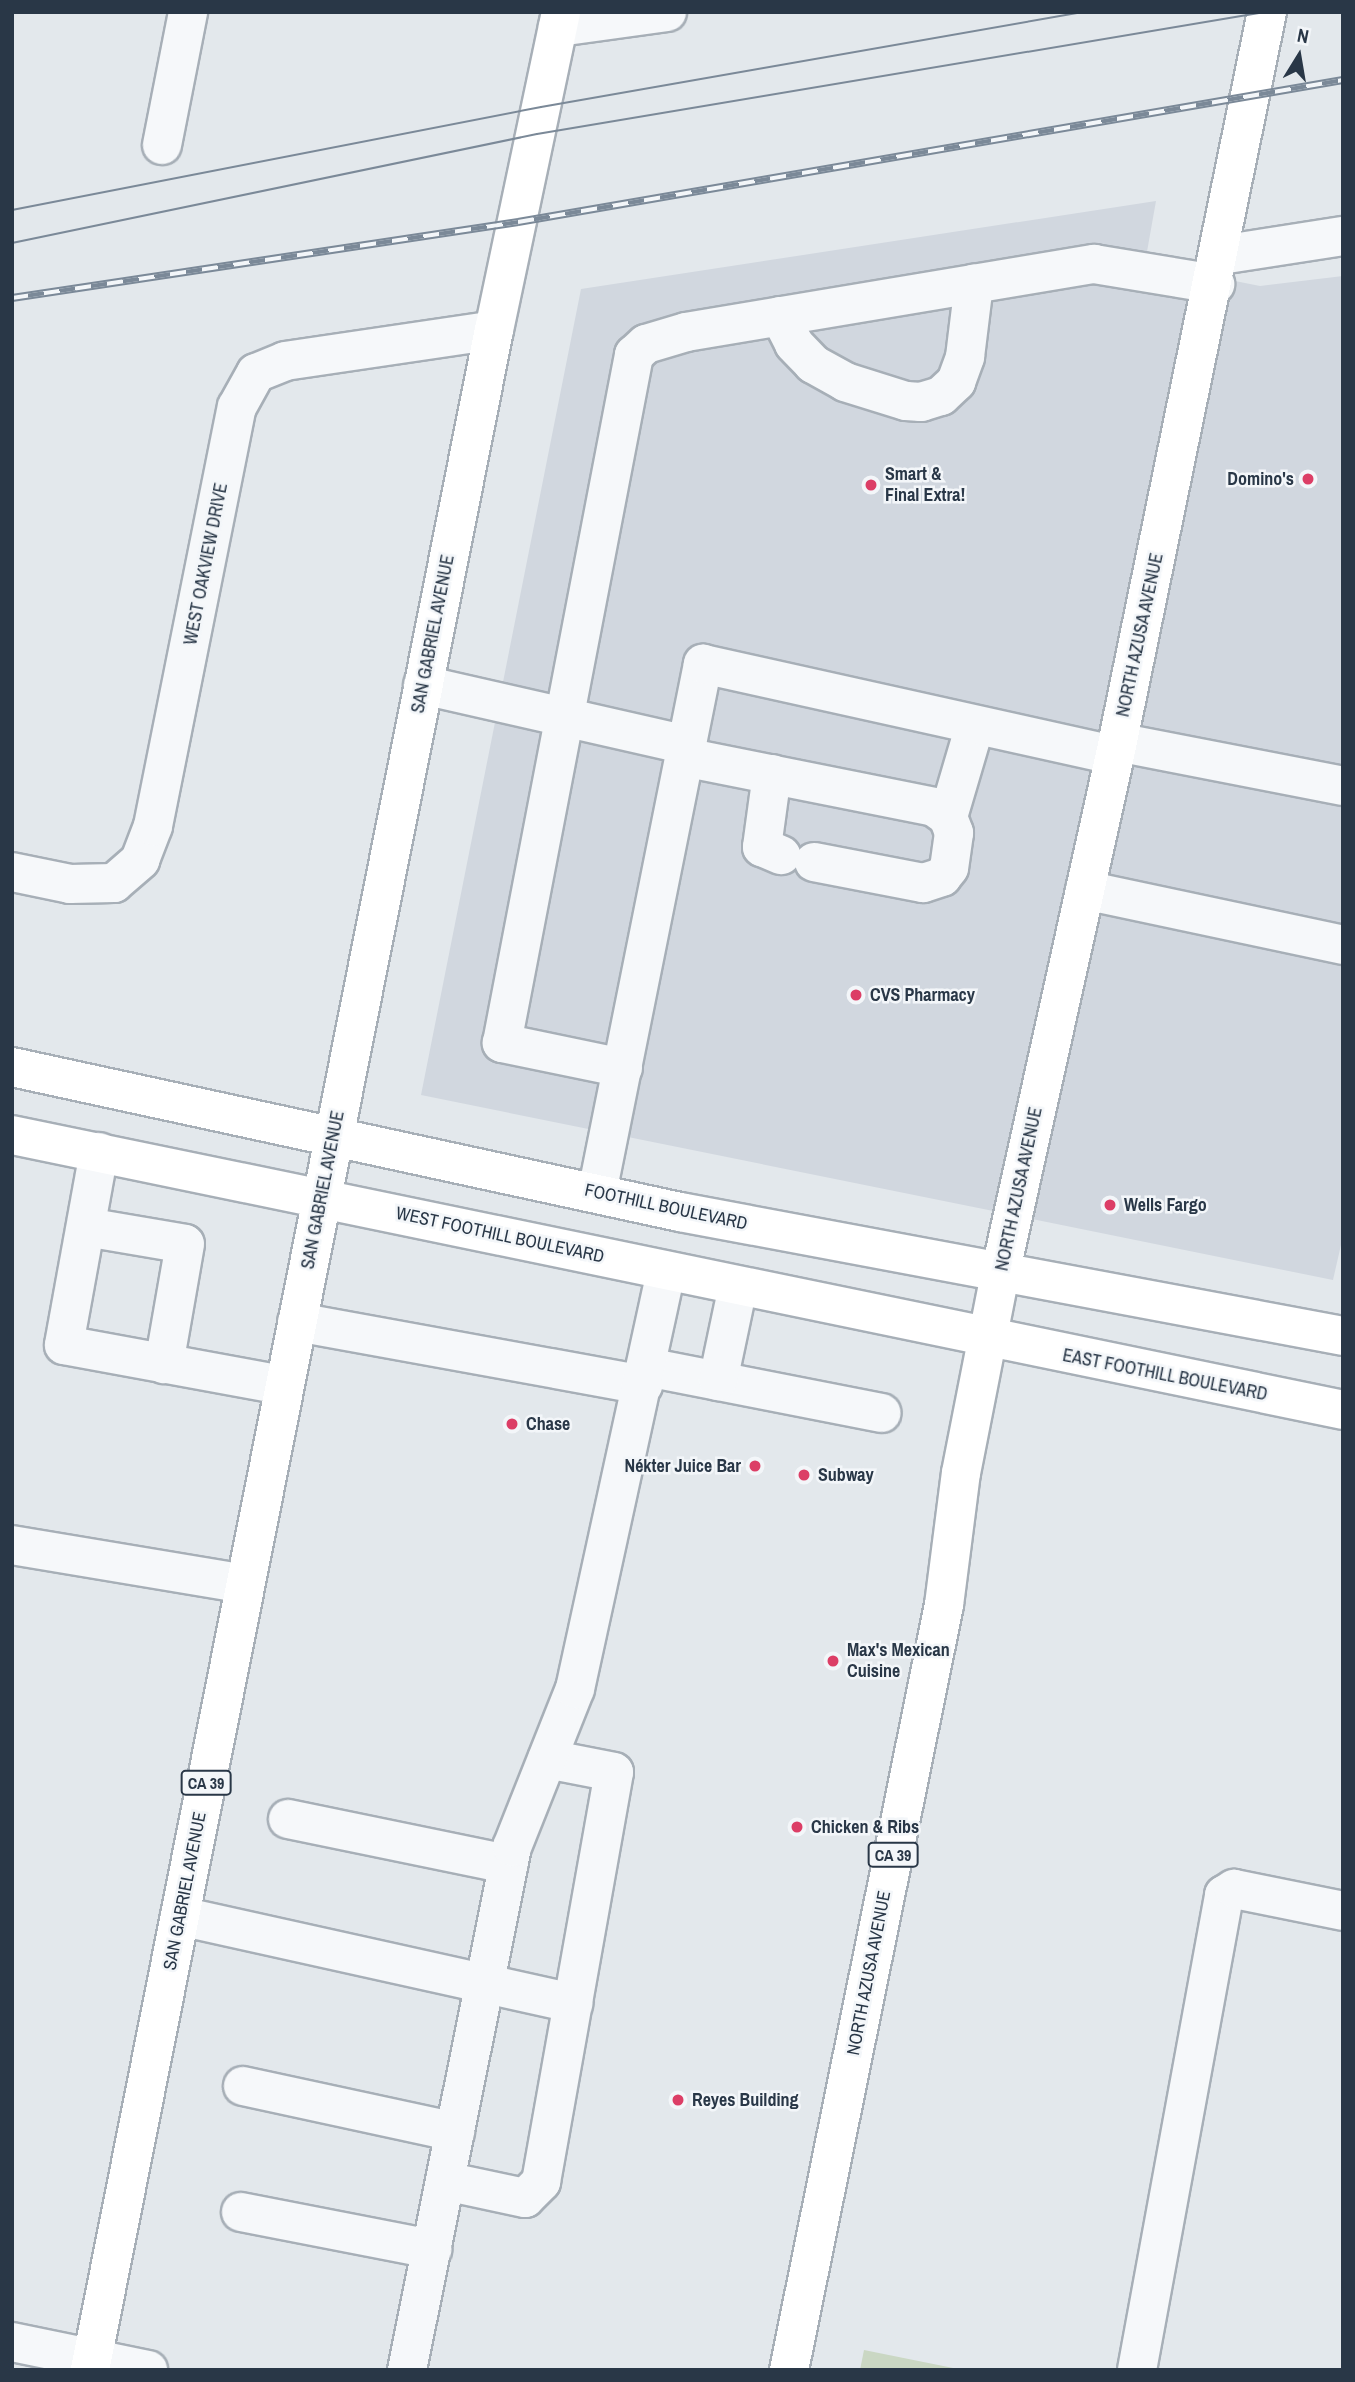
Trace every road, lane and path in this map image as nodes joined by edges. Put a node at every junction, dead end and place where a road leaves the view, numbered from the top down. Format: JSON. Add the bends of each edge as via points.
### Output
{"nodes":[{"id":1,"x":188,"y":12,"type":"edge"},
{"id":2,"x":667,"y":12,"type":"edge"},
{"id":3,"x":1267,"y":12,"type":"edge"},
{"id":4,"x":560,"y":20,"type":"edge"},
{"id":5,"x":162,"y":145,"type":"dead end"},
{"id":6,"x":1343,"y":236,"type":"edge"},
{"id":7,"x":1217,"y":269,"type":"junction"},
{"id":8,"x":974,"y":284,"type":"junction"},
{"id":9,"x":780,"y":316,"type":"junction"},
{"id":10,"x":494,"y":330,"type":"junction"},
{"id":11,"x":423,"y":685,"type":"junction"},
{"id":12,"x":566,"y":717,"type":"junction"},
{"id":13,"x":975,"y":725,"type":"junction"},
{"id":14,"x":1116,"y":749,"type":"junction"},
{"id":15,"x":686,"y":751,"type":"junction"},
{"id":16,"x":772,"y":774,"type":"junction"},
{"id":17,"x":1343,"y":786,"type":"edge"},
{"id":18,"x":948,"y":817,"type":"junction"},
{"id":19,"x":12,"y":872,"type":"edge"},
{"id":20,"x":1085,"y":890,"type":"junction"},
{"id":21,"x":1343,"y":945,"type":"edge"},
{"id":22,"x":12,"y":1067,"type":"edge"},
{"id":23,"x":623,"y":1068,"type":"junction"},
{"id":24,"x":334,"y":1134,"type":"junction"},
{"id":25,"x":12,"y":1135,"type":"edge"},
{"id":26,"x":99,"y":1152,"type":"junction"},
{"id":27,"x":597,"y":1193,"type":"junction"},
{"id":28,"x":322,"y":1196,"type":"junction"},
{"id":29,"x":86,"y":1227,"type":"junction"},
{"id":30,"x":666,"y":1271,"type":"junction"},
{"id":31,"x":1000,"y":1274,"type":"junction"},
{"id":32,"x":738,"y":1286,"type":"junction"},
{"id":33,"x":296,"y":1322,"type":"junction"},
{"id":34,"x":1341,"y":1327,"type":"edge"},
{"id":35,"x":988,"y":1339,"type":"junction"},
{"id":36,"x":164,"y":1364,"type":"junction"},
{"id":37,"x":644,"y":1376,"type":"junction"},
{"id":38,"x":718,"y":1381,"type":"junction"},
{"id":39,"x":283,"y":1385,"type":"junction"},
{"id":40,"x":1343,"y":1410,"type":"edge"},
{"id":41,"x":882,"y":1413,"type":"dead end"},
{"id":42,"x":12,"y":1545,"type":"edge"},
{"id":43,"x":245,"y":1584,"type":"junction"},
{"id":44,"x":547,"y":1759,"type":"junction"},
{"id":45,"x":288,"y":1819,"type":"dead end"},
{"id":46,"x":508,"y":1864,"type":"junction"},
{"id":47,"x":1343,"y":1911,"type":"edge"},
{"id":48,"x":180,"y":1916,"type":"junction"},
{"id":49,"x":484,"y":1984,"type":"junction"},
{"id":50,"x":573,"y":2003,"type":"junction"},
{"id":51,"x":243,"y":2086,"type":"dead end"},
{"id":52,"x":455,"y":2132,"type":"junction"},
{"id":53,"x":445,"y":2181,"type":"junction"},
{"id":54,"x":240,"y":2212,"type":"dead end"},
{"id":55,"x":432,"y":2249,"type":"junction"},
{"id":56,"x":12,"y":2342,"type":"edge"},
{"id":57,"x":91,"y":2364,"type":"edge"},
{"id":58,"x":148,"y":2370,"type":"edge"},
{"id":59,"x":407,"y":2370,"type":"edge"},
{"id":60,"x":789,"y":2370,"type":"edge"},
{"id":61,"x":1137,"y":2370,"type":"edge"}],
"edges":[{"from":1,"to":5,"type":"street"},
{"from":2,"to":4,"type":"street"},
{"from":3,"to":7,"type":"main road","name":"NORTH AZUSA AVENUE","number":"CA 39"},
{"from":4,"to":10,"type":"main road","name":"SAN GABRIEL AVENUE","number":"CA 39"},
{"from":6,"to":7,"type":"street"},
{"from":7,"to":8,"type":"street","via":[[1094,264]]},
{"from":7,"to":14,"type":"main road","name":"NORTH AZUSA AVENUE","number":"CA 39"},
{"from":8,"to":9,"type":"street"},
{"from":8,"to":9,"type":"street","via":[[965,357],[956,382],[941,396],[921,402],[845,382],[813,364],[794,344]]},
{"from":9,"to":12,"type":"street","via":[[686,332],[646,344],[634,355]]},
{"from":10,"to":11,"type":"main road","name":"SAN GABRIEL AVENUE","number":"CA 39"},
{"from":10,"to":19,"type":"street","name":"WEST OAKVIEW DRIVE","via":[[285,361],[256,373],[237,407],[153,827],[140,860],[114,883],[70,884]]},
{"from":11,"to":12,"type":"street"},
{"from":11,"to":24,"type":"main road","name":"SAN GABRIEL AVENUE","number":"CA 39"},
{"from":12,"to":15,"type":"street"},
{"from":12,"to":23,"type":"street","via":[[502,1044]]},
{"from":13,"to":14,"type":"street"},
{"from":13,"to":15,"type":"street","via":[[703,664]]},
{"from":13,"to":18,"type":"street"},
{"from":14,"to":17,"type":"street"},
{"from":14,"to":20,"type":"main road","name":"NORTH AZUSA AVENUE","number":"CA 39"},
{"from":15,"to":16,"type":"street"},
{"from":15,"to":23,"type":"street"},
{"from":16,"to":18,"type":"street","via":[[934,807]]},
{"from":16,"to":18,"type":"street","via":[[762,847],[797,859],[923,883],[942,877],[949,868],[954,833]]},
{"from":20,"to":21,"type":"street"},
{"from":20,"to":31,"type":"main road","name":"NORTH AZUSA AVENUE","number":"CA 39"},
{"from":22,"to":24,"type":"main road"},
{"from":23,"to":27,"type":"street"},
{"from":24,"to":27,"type":"main road","name":"FOOTHILL BOULEVARD"},
{"from":24,"to":28,"type":"main road","name":"SAN GABRIEL AVENUE","number":"CA 39"},
{"from":25,"to":26,"type":"main road","name":"WEST FOOTHILL BOULEVARD"},
{"from":26,"to":28,"type":"main road","name":"WEST FOOTHILL BOULEVARD"},
{"from":26,"to":29,"type":"street"},
{"from":27,"to":31,"type":"main road","name":"FOOTHILL BOULEVARD"},
{"from":28,"to":30,"type":"main road","name":"WEST FOOTHILL BOULEVARD"},
{"from":28,"to":33,"type":"main road","name":"SAN GABRIEL AVENUE","number":"CA 39"},
{"from":29,"to":36,"type":"street","via":[[64,1345]]},
{"from":29,"to":36,"type":"street","via":[[185,1244]]},
{"from":30,"to":32,"type":"main road","name":"WEST FOOTHILL BOULEVARD"},
{"from":30,"to":37,"type":"street"},
{"from":31,"to":34,"type":"main road"},
{"from":31,"to":35,"type":"main road","name":"NORTH AZUSA AVENUE","number":"CA 39"},
{"from":32,"to":35,"type":"main road","name":"WEST FOOTHILL BOULEVARD"},
{"from":32,"to":38,"type":"street"},
{"from":33,"to":37,"type":"street"},
{"from":33,"to":39,"type":"main road","name":"SAN GABRIEL AVENUE","number":"CA 39"},
{"from":35,"to":40,"type":"main road","name":"EAST FOOTHILL BOULEVARD"},
{"from":35,"to":60,"type":"main road","name":"NORTH AZUSA AVENUE","number":"CA 39","via":[[961,1473],[944,1605]]},
{"from":36,"to":39,"type":"street"},
{"from":37,"to":38,"type":"street"},
{"from":37,"to":44,"type":"street","via":[[575,1689]]},
{"from":38,"to":41,"type":"street"},
{"from":39,"to":43,"type":"main road","name":"SAN GABRIEL AVENUE","number":"CA 39"},
{"from":42,"to":43,"type":"street"},
{"from":43,"to":48,"type":"main road","name":"SAN GABRIEL AVENUE","number":"CA 39"},
{"from":44,"to":46,"type":"street"},
{"from":44,"to":50,"type":"street","via":[[614,1772]]},
{"from":45,"to":46,"type":"street"},
{"from":46,"to":49,"type":"street"},
{"from":47,"to":61,"type":"street","via":[[1234,1889],[1224,1895]]},
{"from":48,"to":49,"type":"street"},
{"from":48,"to":57,"type":"main road","name":"SAN GABRIEL AVENUE","number":"CA 39"},
{"from":49,"to":50,"type":"street"},
{"from":49,"to":52,"type":"street"},
{"from":50,"to":53,"type":"street","via":[[537,2188],[524,2198]]},
{"from":51,"to":52,"type":"street"},
{"from":52,"to":53,"type":"street"},
{"from":53,"to":55,"type":"street"},
{"from":54,"to":55,"type":"street"},
{"from":55,"to":59,"type":"street"},
{"from":56,"to":57,"type":"street"},
{"from":57,"to":58,"type":"street"}]}
